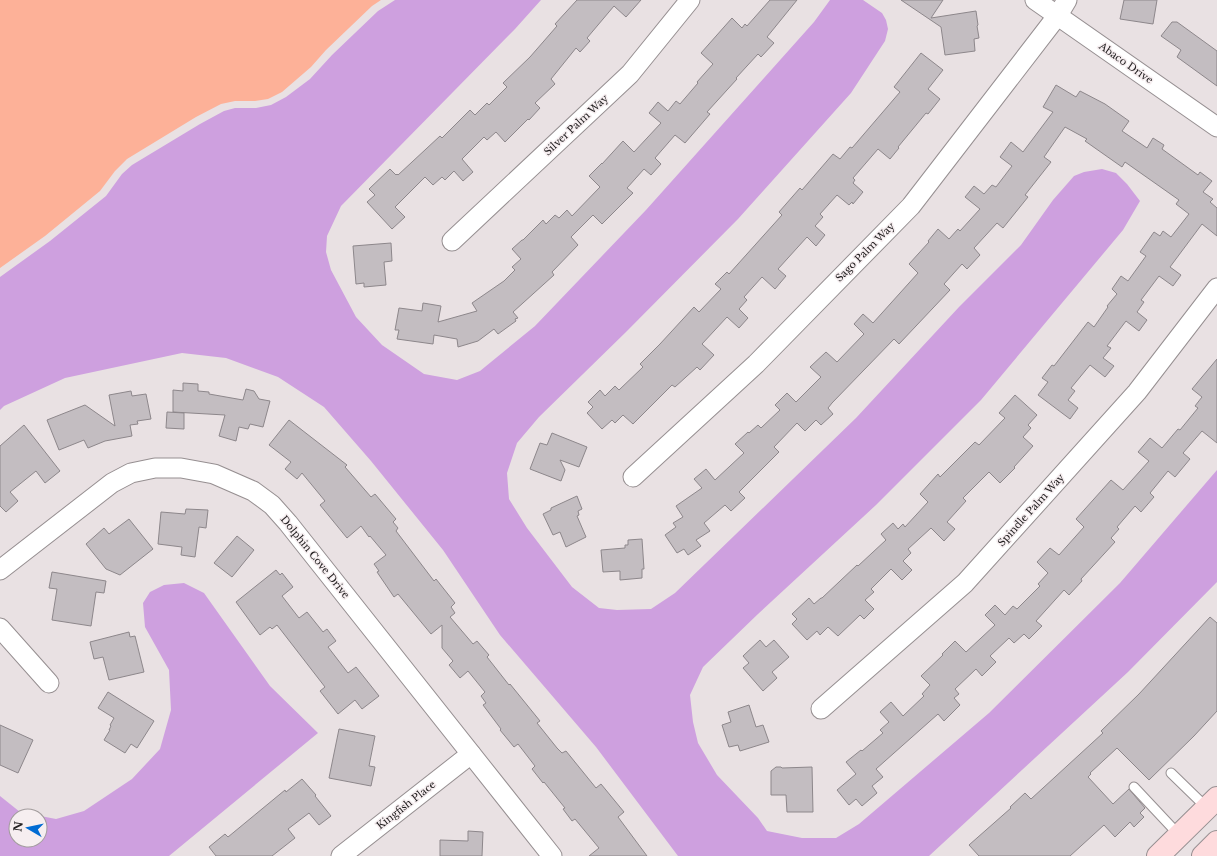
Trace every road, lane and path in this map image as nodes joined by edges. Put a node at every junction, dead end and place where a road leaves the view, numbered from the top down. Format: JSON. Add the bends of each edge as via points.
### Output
{"nodes":[{"id":1,"x":690,"y":0,"type":"edge"},
{"id":2,"x":1035,"y":0,"type":"edge"},
{"id":3,"x":1062,"y":7,"type":"edge"},
{"id":4,"x":1217,"y":126,"type":"edge"},
{"id":5,"x":452,"y":240,"type":"dead end"},
{"id":6,"x":1217,"y":288,"type":"edge"},
{"id":7,"x":633,"y":477,"type":"dead end"},
{"id":8,"x":0,"y":570,"type":"edge"},
{"id":9,"x":0,"y":628,"type":"edge"},
{"id":10,"x":49,"y":683,"type":"dead end"},
{"id":11,"x":821,"y":709,"type":"dead end"},
{"id":12,"x":471,"y":754,"type":"junction"},
{"id":13,"x":1171,"y":773,"type":"dead end"},
{"id":14,"x":1134,"y":787,"type":"dead end"},
{"id":15,"x":1212,"y":803,"type":"edge"},
{"id":16,"x":1217,"y":842,"type":"edge"},
{"id":17,"x":1169,"y":849,"type":"edge"},
{"id":18,"x":341,"y":856,"type":"edge"},
{"id":19,"x":552,"y":856,"type":"edge"},
{"id":20,"x":1203,"y":856,"type":"edge"}],
"edges":[{"from":1,"to":5,"type":"street","name":"Silver Palm Way","via":[[630,74]]},
{"from":2,"to":3,"type":"street","name":"Abaco Drive"},
{"from":3,"to":4,"type":"street","name":"Abaco Drive"},
{"from":3,"to":7,"type":"street","name":"Sago Palm Way","via":[[911,206],[756,364]]},
{"from":6,"to":11,"type":"street","name":"Spindle Palm Way","via":[[1137,392],[965,583]]},
{"from":8,"to":12,"type":"street","name":"Dolphin Cove Drive","via":[[112,483],[131,473],[155,468],[181,468],[214,474],[253,491],[272,505]]},
{"from":9,"to":10,"type":"street"},
{"from":12,"to":18,"type":"street","name":"Kingfish Place"},
{"from":12,"to":19,"type":"street","name":"Dolphin Cove Drive"},
{"from":13,"to":15,"type":"lane"},
{"from":14,"to":17,"type":"lane"},
{"from":15,"to":17,"type":"main road"},
{"from":16,"to":20,"type":"main road"}]}
